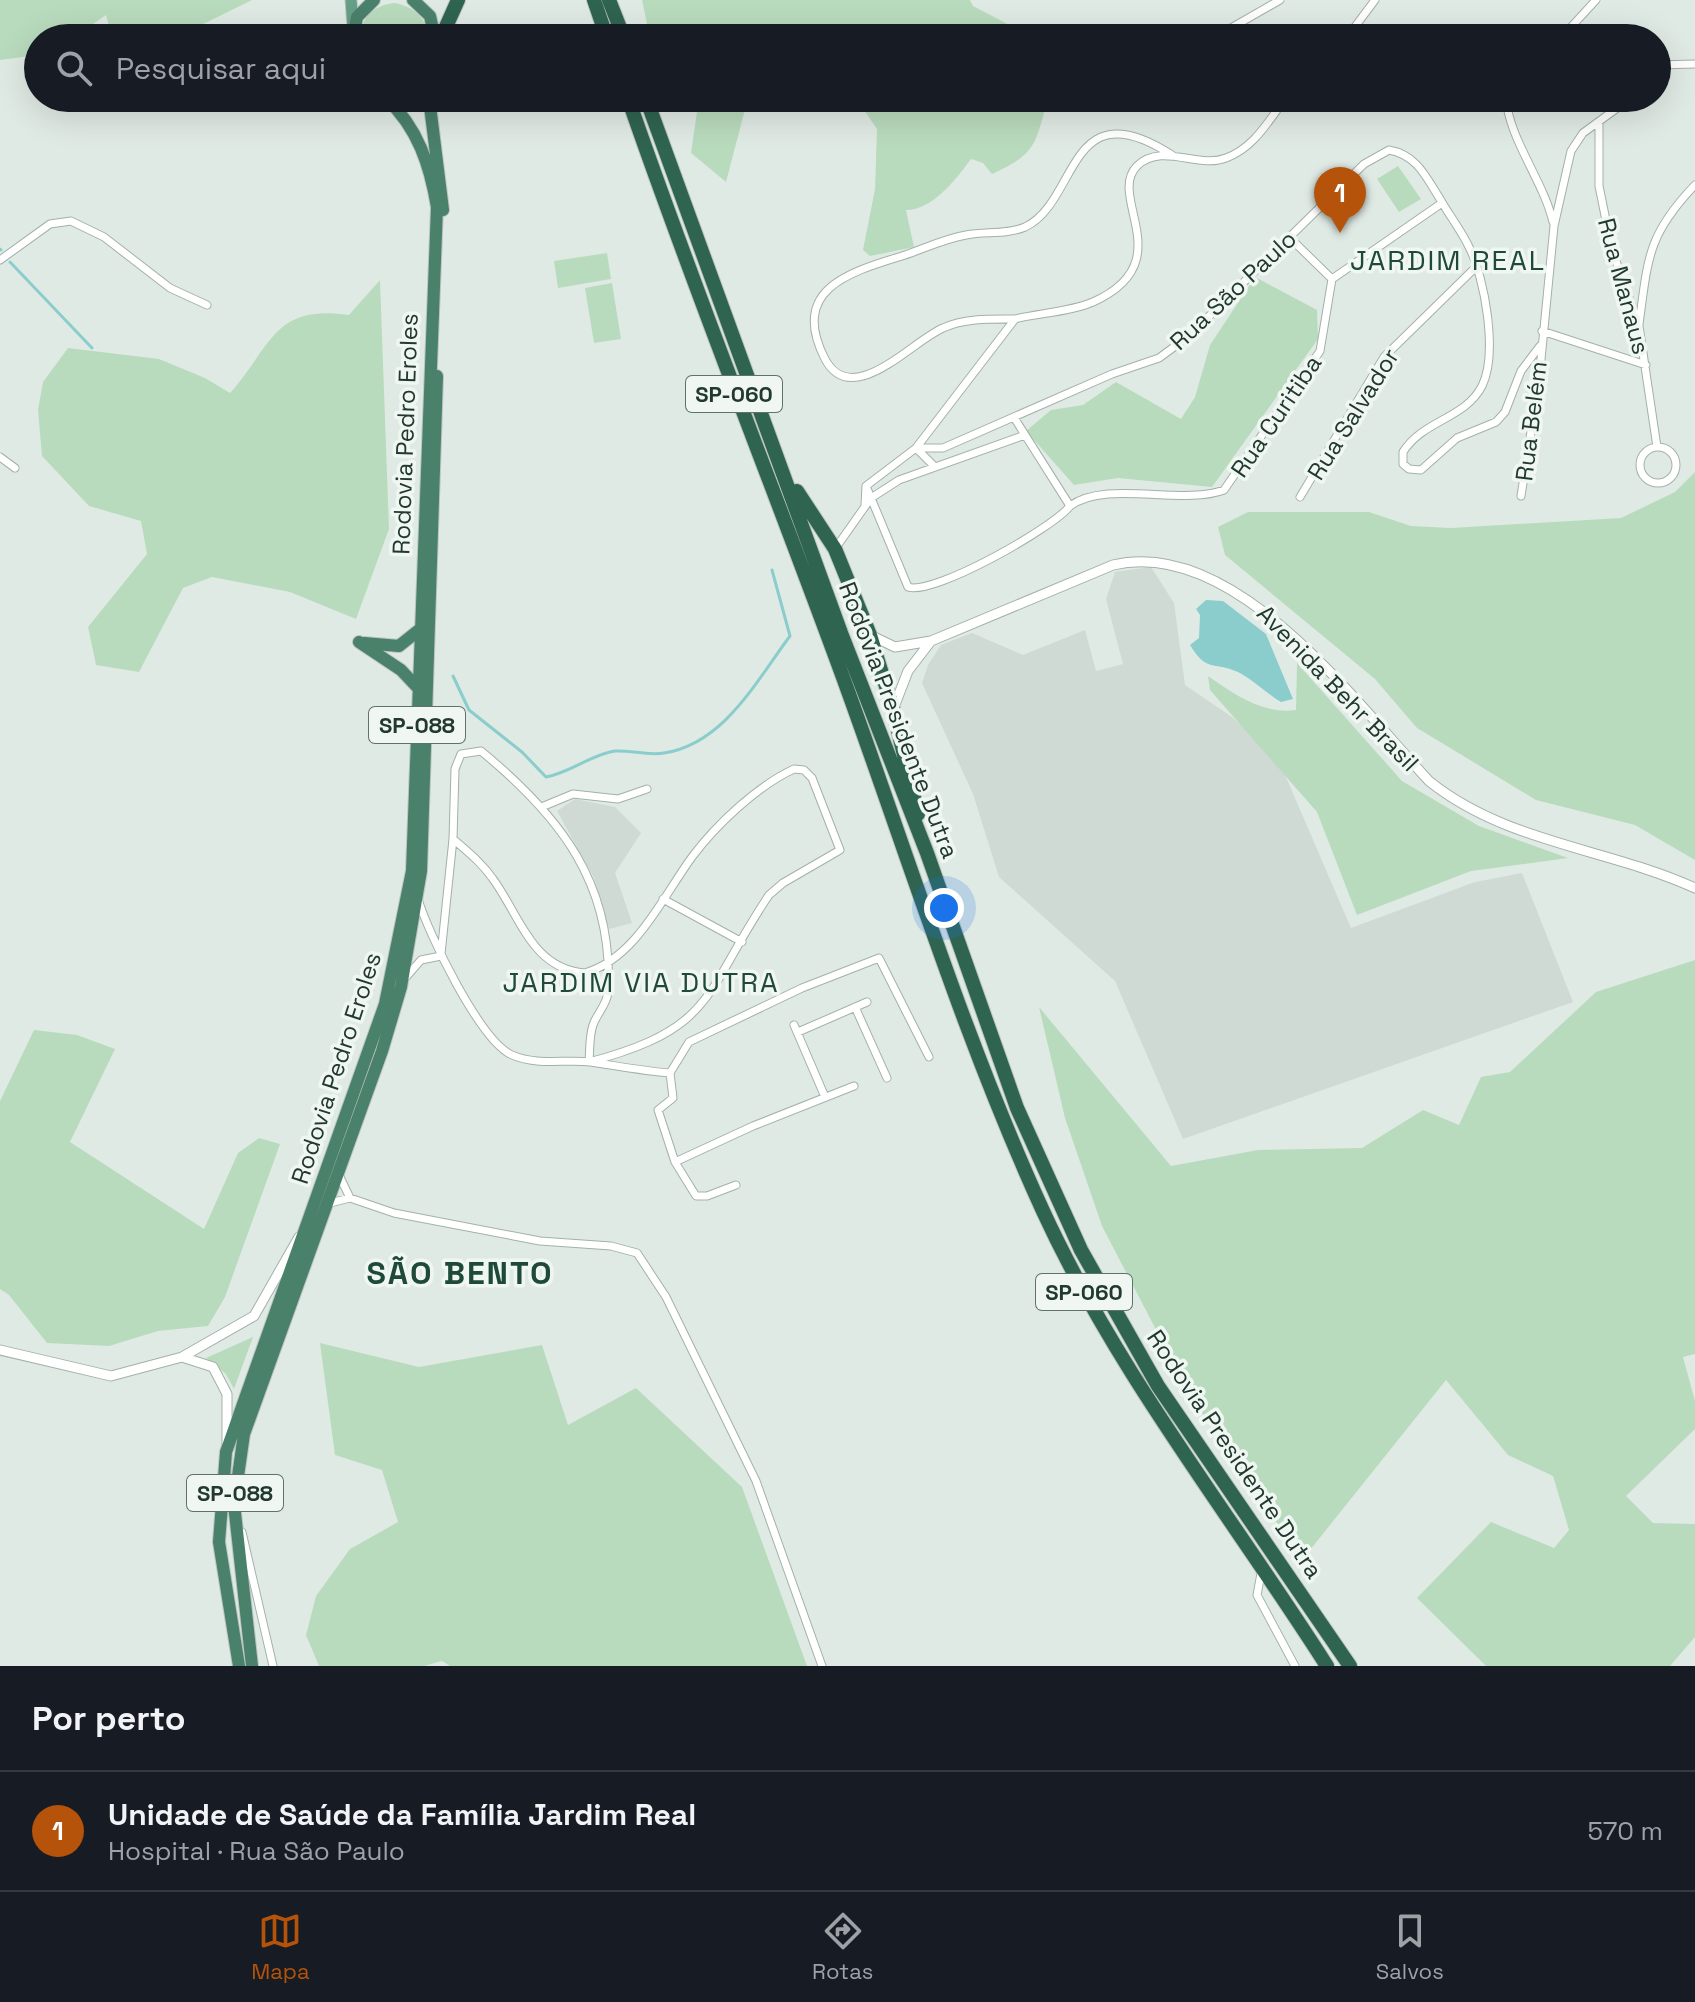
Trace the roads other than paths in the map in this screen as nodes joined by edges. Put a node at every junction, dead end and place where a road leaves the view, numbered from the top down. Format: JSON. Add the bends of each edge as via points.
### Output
{"nodes":[{"id":1,"x":351,"y":0,"type":"edge"},
{"id":2,"x":374,"y":0,"type":"edge"},
{"id":3,"x":413,"y":0,"type":"edge"},
{"id":4,"x":458,"y":0,"type":"edge"},
{"id":5,"x":594,"y":0,"type":"edge"},
{"id":6,"x":609,"y":0,"type":"edge"},
{"id":7,"x":1280,"y":0,"type":"edge"},
{"id":8,"x":1375,"y":0,"type":"edge"},
{"id":9,"x":1596,"y":0,"type":"edge"},
{"id":10,"x":352,"y":24,"type":"edge"},
{"id":11,"x":357,"y":24,"type":"edge"},
{"id":12,"x":433,"y":24,"type":"edge"},
{"id":13,"x":445,"y":24,"type":"edge"},
{"id":14,"x":602,"y":24,"type":"edge"},
{"id":15,"x":618,"y":24,"type":"edge"},
{"id":16,"x":1238,"y":24,"type":"edge"},
{"id":17,"x":1357,"y":24,"type":"edge"},
{"id":18,"x":1574,"y":24,"type":"edge"},
{"id":19,"x":1695,"y":64,"type":"edge"},
{"id":20,"x":1671,"y":65,"type":"edge"},
{"id":21,"x":401,"y":112,"type":"edge"},
{"id":22,"x":431,"y":112,"type":"edge"},
{"id":23,"x":633,"y":112,"type":"edge"},
{"id":24,"x":651,"y":112,"type":"edge"},
{"id":25,"x":1276,"y":112,"type":"edge"},
{"id":26,"x":1508,"y":112,"type":"edge"},
{"id":27,"x":1614,"y":112,"type":"edge"},
{"id":28,"x":1599,"y":124,"type":"junction"},
{"id":29,"x":1172,"y":155,"type":"junction"},
{"id":30,"x":1695,"y":185,"type":"edge"},
{"id":31,"x":1442,"y":203,"type":"junction"},
{"id":32,"x":1554,"y":226,"type":"junction"},
{"id":33,"x":1290,"y":238,"type":"junction"},
{"id":34,"x":0,"y":260,"type":"edge"},
{"id":35,"x":1477,"y":266,"type":"junction"},
{"id":36,"x":1332,"y":279,"type":"junction"},
{"id":37,"x":207,"y":305,"type":"dead end"},
{"id":38,"x":1015,"y":319,"type":"junction"},
{"id":39,"x":1639,"y":326,"type":"junction"},
{"id":40,"x":1542,"y":331,"type":"junction"},
{"id":41,"x":1540,"y":346,"type":"junction"},
{"id":42,"x":1646,"y":365,"type":"junction"},
{"id":43,"x":1015,"y":419,"type":"junction"},
{"id":44,"x":1025,"y":435,"type":"junction"},
{"id":45,"x":1657,"y":447,"type":"junction"},
{"id":46,"x":916,"y":448,"type":"junction"},
{"id":47,"x":0,"y":457,"type":"edge"},
{"id":48,"x":780,"y":462,"type":"junction"},
{"id":49,"x":934,"y":466,"type":"junction"},
{"id":50,"x":15,"y":468,"type":"dead end"},
{"id":51,"x":866,"y":486,"type":"junction"},
{"id":52,"x":1521,"y":496,"type":"dead end"},
{"id":53,"x":1300,"y":497,"type":"dead end"},
{"id":54,"x":871,"y":498,"type":"junction"},
{"id":55,"x":865,"y":505,"type":"junction"},
{"id":56,"x":1070,"y":506,"type":"junction"},
{"id":57,"x":835,"y":549,"type":"junction"},
{"id":58,"x":419,"y":630,"type":"junction"},
{"id":59,"x":870,"y":635,"type":"junction"},
{"id":60,"x":931,"y":641,"type":"junction"},
{"id":61,"x":418,"y":688,"type":"junction"},
{"id":62,"x":893,"y":709,"type":"junction"},
{"id":63,"x":647,"y":789,"type":"dead end"},
{"id":64,"x":544,"y":806,"type":"junction"},
{"id":65,"x":453,"y":839,"type":"junction"},
{"id":66,"x":927,"y":853,"type":"junction"},
{"id":67,"x":1695,"y":888,"type":"edge"},
{"id":68,"x":417,"y":896,"type":"junction"},
{"id":69,"x":663,"y":899,"type":"junction"},
{"id":70,"x":742,"y":942,"type":"junction"},
{"id":71,"x":441,"y":956,"type":"junction"},
{"id":72,"x":608,"y":963,"type":"junction"},
{"id":73,"x":401,"y":987,"type":"junction"},
{"id":74,"x":867,"y":1002,"type":"dead end"},
{"id":75,"x":855,"y":1007,"type":"junction"},
{"id":76,"x":929,"y":1057,"type":"dead end"},
{"id":77,"x":589,"y":1062,"type":"junction"},
{"id":78,"x":670,"y":1073,"type":"junction"},
{"id":79,"x":887,"y":1078,"type":"dead end"},
{"id":80,"x":854,"y":1086,"type":"dead end"},
{"id":81,"x":825,"y":1097,"type":"junction"},
{"id":82,"x":675,"y":1162,"type":"junction"},
{"id":83,"x":337,"y":1172,"type":"junction"},
{"id":84,"x":736,"y":1185,"type":"dead end"},
{"id":85,"x":350,"y":1198,"type":"junction"},
{"id":86,"x":326,"y":1204,"type":"junction"},
{"id":87,"x":306,"y":1227,"type":"junction"},
{"id":88,"x":0,"y":1350,"type":"edge"},
{"id":89,"x":182,"y":1357,"type":"junction"},
{"id":90,"x":226,"y":1452,"type":"junction"},
{"id":91,"x":237,"y":1472,"type":"junction"},
{"id":92,"x":1263,"y":1566,"type":"junction"},
{"id":93,"x":239,"y":1666,"type":"edge"},
{"id":94,"x":252,"y":1666,"type":"edge"},
{"id":95,"x":273,"y":1666,"type":"edge"},
{"id":96,"x":822,"y":1666,"type":"edge"},
{"id":97,"x":1295,"y":1666,"type":"edge"},
{"id":98,"x":1327,"y":1666,"type":"edge"},
{"id":99,"x":1350,"y":1666,"type":"edge"}],
"edges":[{"from":1,"to":10,"type":"main road"},
{"from":2,"to":11,"type":"highway","via":[[364,7]]},
{"from":3,"to":12,"type":"highway"},
{"from":4,"to":13,"type":"highway"},
{"from":5,"to":14,"type":"highway"},
{"from":6,"to":15,"type":"highway"},
{"from":7,"to":16,"type":"street"},
{"from":8,"to":17,"type":"street"},
{"from":9,"to":18,"type":"street"},
{"from":19,"to":20,"type":"street"},
{"from":21,"to":58,"type":"highway","name":"Rodovia Pedro Eroles","number":"SP-088","via":[[427,161],[437,207]]},
{"from":22,"to":68,"type":"highway","name":"Rodovia Pedro Eroles","number":"SP-088","via":[[443,230]]},
{"from":23,"to":92,"type":"highway","name":"Rodovia Presidente Dutra","number":"SP-060","via":[[999,1107],[1043,1212],[1143,1396]]},
{"from":24,"to":48,"type":"highway","name":"Rodovia Presidente Dutra","number":"SP-060"},
{"from":25,"to":29,"type":"street","via":[[1260,134],[1231,156],[1201,161]]},
{"from":26,"to":32,"type":"street","via":[[1540,179]]},
{"from":27,"to":28,"type":"street","name":"Rua São Paulo"},
{"from":28,"to":32,"type":"street","name":"Rua São Paulo","via":[[1574,143]]},
{"from":28,"to":39,"type":"street","name":"Rua Manaus","via":[[1599,186],[1616,262]]},
{"from":29,"to":38,"type":"street","via":[[1146,160],[1129,179],[1139,237],[1138,253],[1125,278],[1089,303]]},
{"from":29,"to":38,"type":"street","via":[[1131,136],[1098,140],[1081,153],[1043,213],[1028,226],[950,238],[844,275],[821,297],[816,318],[826,361],[851,378],[873,373],[943,327]]},
{"from":30,"to":39,"type":"street","via":[[1655,237],[1647,257]]},
{"from":31,"to":33,"type":"street","name":"Rua São Paulo","via":[[1413,159],[1389,150],[1371,157]]},
{"from":31,"to":35,"type":"street","name":"Rua São Paulo"},
{"from":31,"to":36,"type":"street"},
{"from":32,"to":40,"type":"street","name":"Rua São Paulo"},
{"from":33,"to":36,"type":"street"},
{"from":33,"to":43,"type":"street","name":"Rua São Paulo","via":[[1168,352]]},
{"from":34,"to":37,"type":"street","via":[[50,224],[71,221],[104,237],[170,288]]},
{"from":35,"to":41,"type":"street","name":"Rua São Paulo","via":[[1487,332],[1484,382],[1465,408],[1415,436],[1403,452],[1403,464],[1421,470],[1457,438],[1496,422]]},
{"from":35,"to":53,"type":"street","name":"Rua Salvador","via":[[1384,357]]},
{"from":36,"to":56,"type":"street","name":"Rua Curitiba","via":[[1320,351],[1224,490],[1200,495],[1127,493],[1078,499]]},
{"from":38,"to":46,"type":"street"},
{"from":39,"to":42,"type":"street","name":"Rua Manaus"},
{"from":40,"to":41,"type":"street","name":"Rua São Paulo"},
{"from":40,"to":42,"type":"street"},
{"from":41,"to":52,"type":"street","name":"Rua Belém"},
{"from":42,"to":45,"type":"street","name":"Rua Manaus"},
{"from":43,"to":44,"type":"street"},
{"from":43,"to":46,"type":"street","name":"Rua São Paulo","via":[[943,448]]},
{"from":44,"to":49,"type":"street"},
{"from":44,"to":56,"type":"street"},
{"from":45,"to":45,"type":"street","via":[[1646,451],[1640,462],[1646,479],[1657,483],[1672,476],[1676,465],[1668,450]]},
{"from":46,"to":49,"type":"street"},
{"from":46,"to":51,"type":"street"},
{"from":47,"to":50,"type":"street"},
{"from":48,"to":57,"type":"highway"},
{"from":48,"to":66,"type":"highway","name":"Rodovia Presidente Dutra","number":"SP-060"},
{"from":49,"to":54,"type":"street"},
{"from":51,"to":54,"type":"street"},
{"from":51,"to":55,"type":"street"},
{"from":54,"to":55,"type":"street"},
{"from":54,"to":56,"type":"street","via":[[903,582],[915,589],[1039,532]]},
{"from":55,"to":57,"type":"street"},
{"from":57,"to":59,"type":"highway"},
{"from":58,"to":61,"type":"highway","name":"Rodovia Pedro Eroles","number":"SP-088"},
{"from":58,"to":61,"type":"highway","via":[[399,646],[359,642]]},
{"from":59,"to":60,"type":"street","via":[[895,647]]},
{"from":59,"to":62,"type":"highway"},
{"from":60,"to":62,"type":"street","via":[[908,671]]},
{"from":60,"to":67,"type":"street","name":"Avenida Behr Brasil","via":[[1113,565],[1136,560],[1182,566],[1261,607],[1454,802],[1508,828],[1629,861]]},
{"from":61,"to":87,"type":"highway","name":"Rodovia Pedro Eroles","number":"SP-088","via":[[412,871],[393,977]]},
{"from":62,"to":66,"type":"highway"},
{"from":63,"to":64,"type":"street","via":[[618,799],[573,794]]},
{"from":64,"to":65,"type":"street","via":[[481,751],[466,751],[455,769]]},
{"from":64,"to":72,"type":"street","via":[[593,886]]},
{"from":65,"to":71,"type":"street"},
{"from":65,"to":72,"type":"street","via":[[494,880],[549,962],[585,973]]},
{"from":66,"to":99,"type":"highway","name":"Rodovia Presidente Dutra","number":"SP-060","via":[[1017,1108],[1087,1262],[1158,1386]]},
{"from":68,"to":71,"type":"street"},
{"from":68,"to":73,"type":"highway","name":"Rodovia Pedro Eroles","number":"SP-088"},
{"from":69,"to":70,"type":"street"},
{"from":69,"to":70,"type":"street","via":[[709,837],[772,783],[794,769],[804,770],[840,847],[769,895]]},
{"from":69,"to":72,"type":"street","via":[[627,949]]},
{"from":70,"to":77,"type":"street","via":[[701,1009],[683,1025],[633,1050]]},
{"from":71,"to":73,"type":"street","via":[[421,960]]},
{"from":71,"to":77,"type":"street","via":[[508,1054],[535,1061]]},
{"from":72,"to":77,"type":"street","via":[[607,997],[592,1027]]},
{"from":73,"to":83,"type":"highway","name":"Rodovia Pedro Eroles","number":"SP-088"},
{"from":74,"to":75,"type":"street"},
{"from":75,"to":79,"type":"street"},
{"from":75,"to":81,"type":"street","via":[[796,1029]]},
{"from":76,"to":78,"type":"street","via":[[879,958],[689,1042]]},
{"from":77,"to":78,"type":"street"},
{"from":78,"to":82,"type":"street","via":[[673,1098],[658,1110]]},
{"from":80,"to":81,"type":"street"},
{"from":81,"to":82,"type":"street"},
{"from":82,"to":84,"type":"street","via":[[696,1196]]},
{"from":83,"to":85,"type":"street"},
{"from":83,"to":86,"type":"highway","name":"Rodovia Pedro Eroles","number":"SP-088"},
{"from":85,"to":86,"type":"street"},
{"from":85,"to":96,"type":"street","via":[[394,1213],[540,1241],[630,1249],[642,1257],[756,1481]]},
{"from":86,"to":91,"type":"highway","name":"Rodovia Pedro Eroles","number":"SP-088","via":[[255,1401]]},
{"from":87,"to":89,"type":"street","via":[[254,1316]]},
{"from":87,"to":90,"type":"highway","name":"Rodovia Pedro Eroles","number":"SP-088"},
{"from":88,"to":89,"type":"street","via":[[111,1376]]},
{"from":89,"to":90,"type":"street","via":[[213,1367],[224,1387]]},
{"from":90,"to":93,"type":"highway","name":"Rodovia Pedro Eroles","number":"SP-088","via":[[219,1542]]},
{"from":91,"to":94,"type":"highway","name":"Rodovia Pedro Eroles","number":"SP-088","via":[[236,1541]]},
{"from":91,"to":95,"type":"street","via":[[241,1528]]},
{"from":92,"to":97,"type":"street","via":[[1257,1595]]},
{"from":92,"to":98,"type":"highway","name":"Rodovia Presidente Dutra","number":"SP-060"}]}
